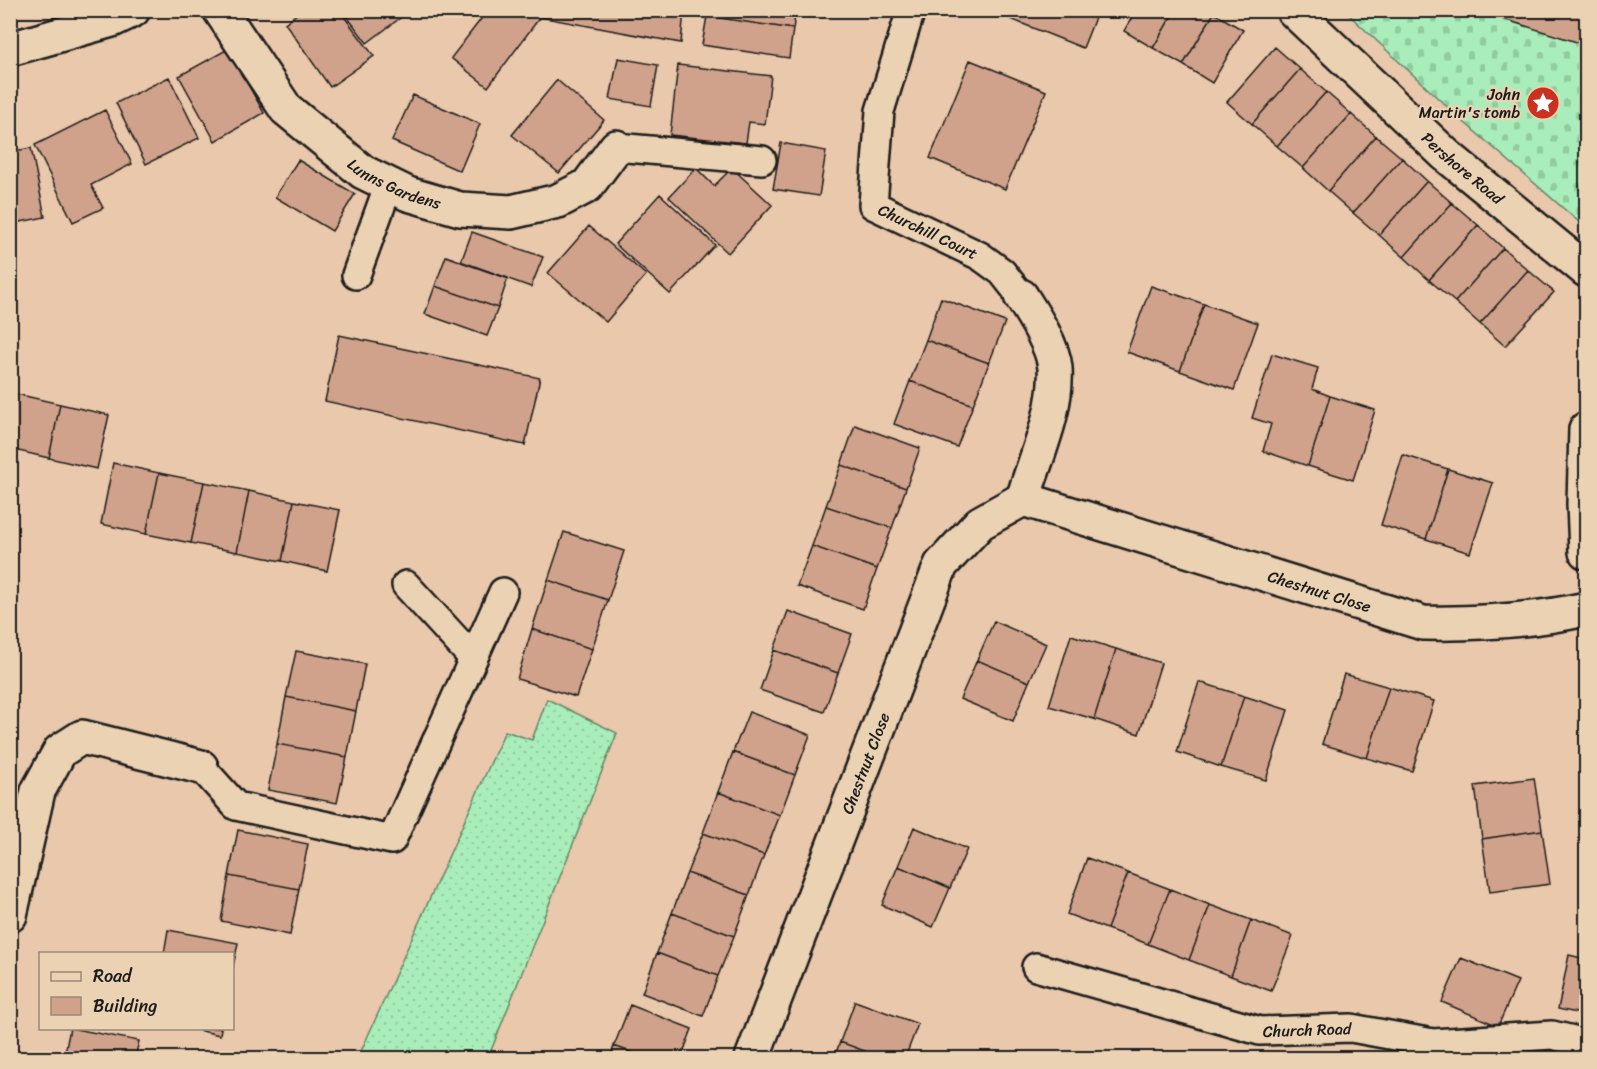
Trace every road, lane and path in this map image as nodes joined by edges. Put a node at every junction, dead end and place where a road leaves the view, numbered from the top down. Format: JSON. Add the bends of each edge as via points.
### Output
{"nodes":[{"id":1,"x":133,"y":10,"type":"edge"},
{"id":2,"x":219,"y":10,"type":"edge"},
{"id":3,"x":911,"y":10,"type":"edge"},
{"id":4,"x":1293,"y":10,"type":"edge"},
{"id":5,"x":10,"y":49,"type":"edge"},
{"id":6,"x":616,"y":147,"type":"joint"},
{"id":7,"x":762,"y":160,"type":"dead end"},
{"id":8,"x":389,"y":184,"type":"junction"},
{"id":9,"x":1587,"y":270,"type":"edge"},
{"id":10,"x":356,"y":275,"type":"dead end"},
{"id":11,"x":1022,"y":296,"type":"joint"},
{"id":12,"x":1587,"y":429,"type":"edge"},
{"id":13,"x":1023,"y":499,"type":"junction"},
{"id":14,"x":1587,"y":552,"type":"edge"},
{"id":15,"x":406,"y":585,"type":"dead end"},
{"id":16,"x":503,"y":592,"type":"dead end"},
{"id":17,"x":1587,"y":609,"type":"edge"},
{"id":18,"x":473,"y":658,"type":"junction"},
{"id":19,"x":201,"y":767,"type":"joint"},
{"id":20,"x":10,"y":915,"type":"edge"},
{"id":21,"x":1036,"y":967,"type":"dead end"},
{"id":22,"x":1587,"y":1043,"type":"edge"},
{"id":23,"x":752,"y":1059,"type":"edge"}],
"edges":[{"from":1,"to":5,"type":"street","via":[[112,20]]},
{"from":2,"to":8,"type":"street","name":"Lunns Gardens","via":[[286,110],[363,172]]},
{"from":3,"to":11,"type":"lane","name":"Churchill Court","via":[[880,111],[873,205],[980,256],[1002,272]]},
{"from":4,"to":9,"type":"street","name":"Pershore Road","via":[[1446,155]]},
{"from":6,"to":7,"type":"lane"},
{"from":6,"to":8,"type":"street","name":"Lunns Gardens","via":[[587,186],[558,201],[511,212],[460,208],[408,194]]},
{"from":8,"to":10,"type":"lane"},
{"from":11,"to":13,"type":"street","via":[[1040,326],[1055,366],[1050,411]]},
{"from":12,"to":14,"type":"street"},
{"from":13,"to":17,"type":"street","name":"Chestnut Close","via":[[1423,624],[1545,618]]},
{"from":13,"to":23,"type":"street","name":"Chestnut Close","via":[[980,523],[941,565]]},
{"from":15,"to":18,"type":"lane"},
{"from":16,"to":18,"type":"lane"},
{"from":18,"to":19,"type":"lane","via":[[392,840],[236,806]]},
{"from":19,"to":20,"type":"street","via":[[82,737],[60,751],[38,791]]},
{"from":21,"to":22,"type":"lane","name":"Church Road","via":[[1260,1031],[1351,1028],[1433,1043],[1552,1035]]}]}
